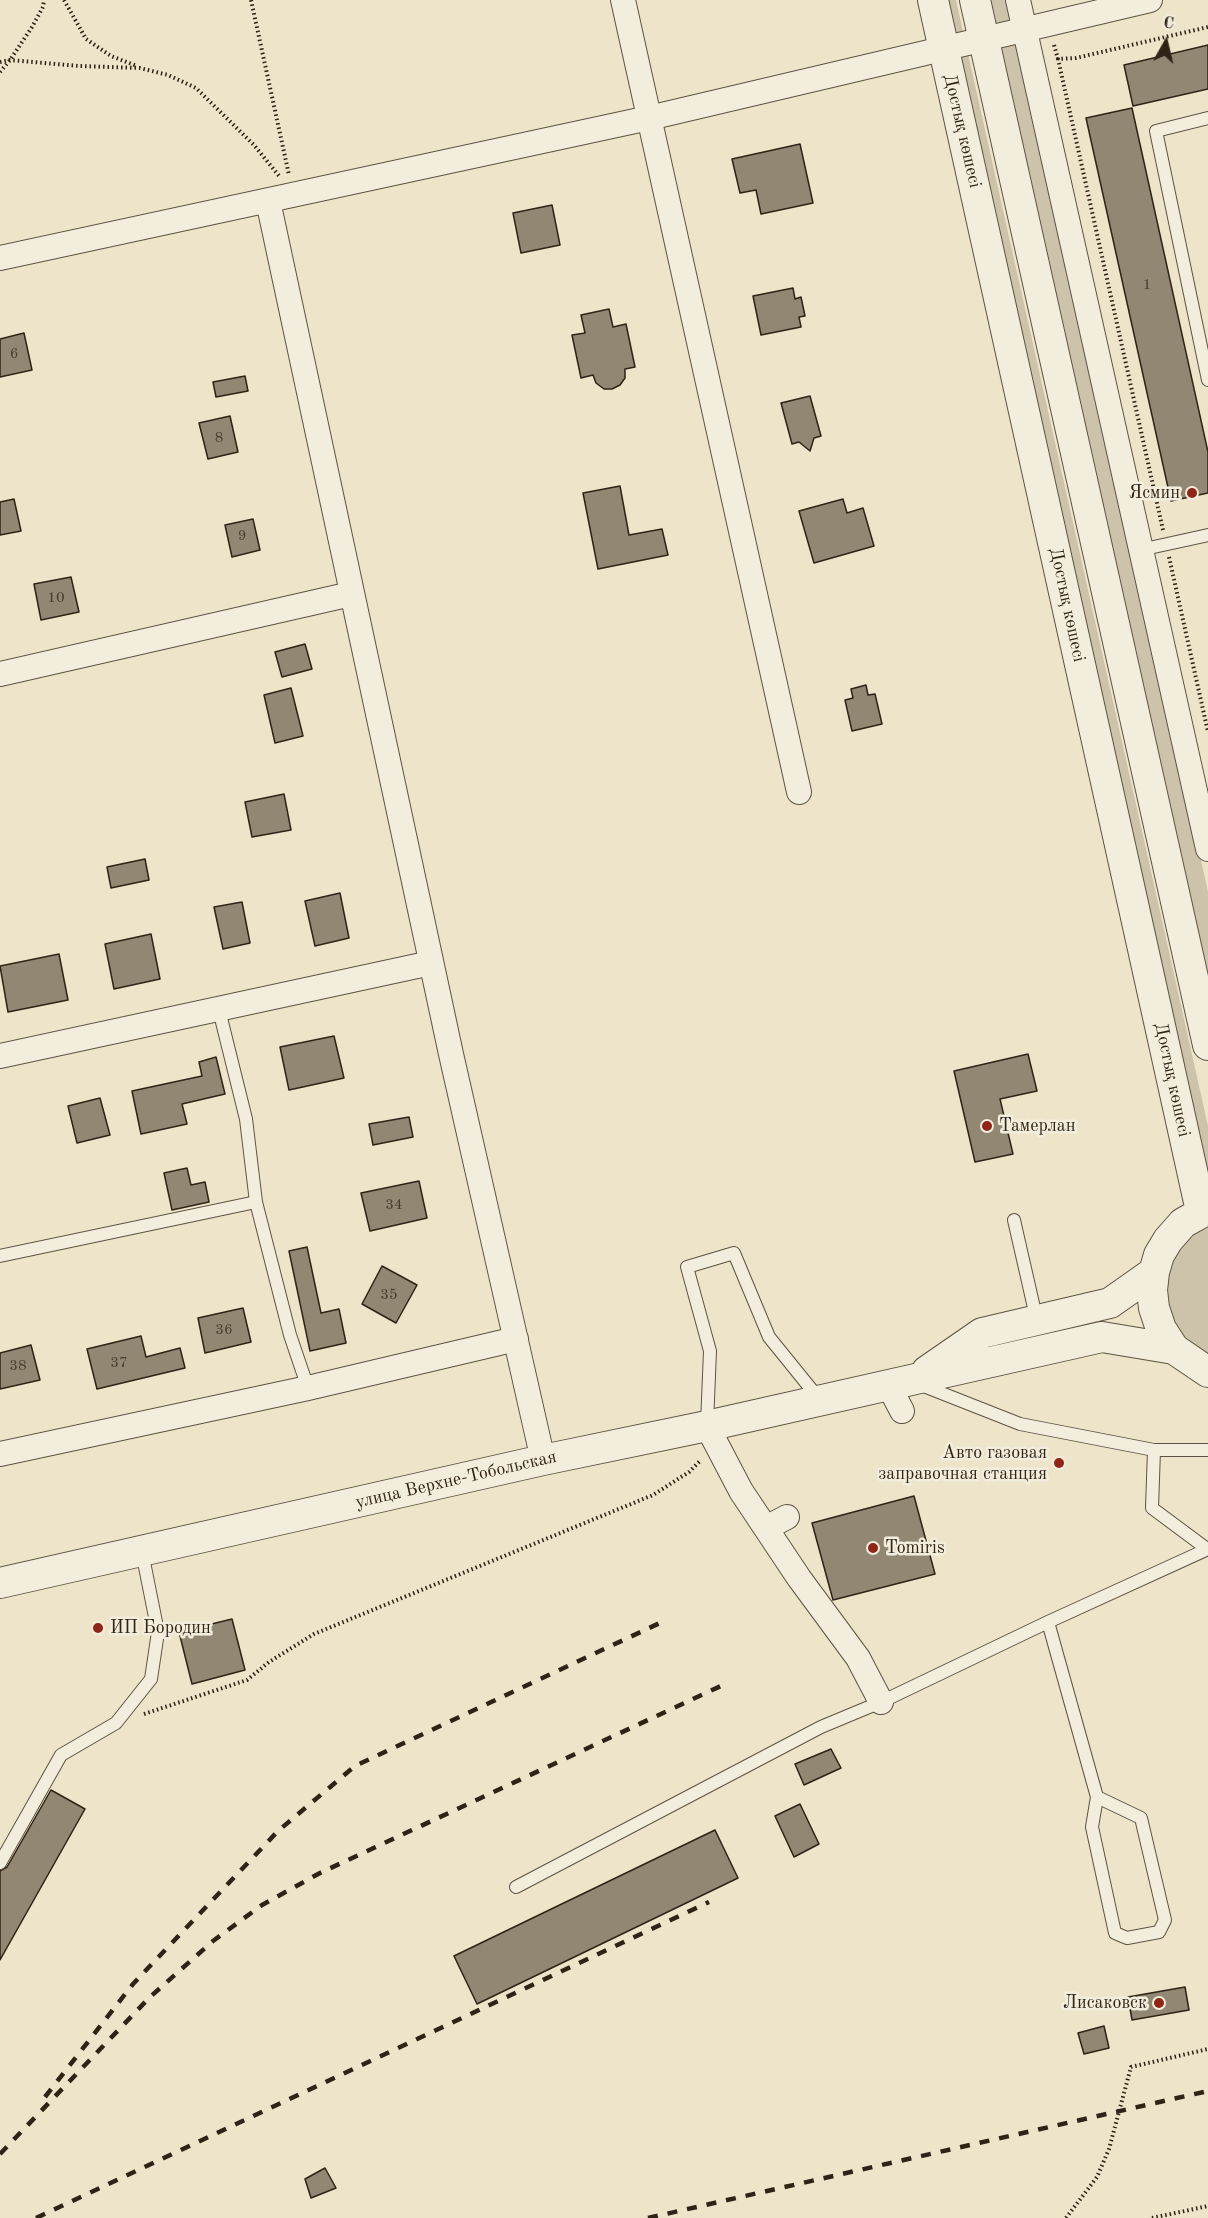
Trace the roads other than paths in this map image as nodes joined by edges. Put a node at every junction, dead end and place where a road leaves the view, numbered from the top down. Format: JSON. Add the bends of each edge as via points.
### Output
{"nodes":[{"id":1,"x":622,"y":0,"type":"edge"},
{"id":2,"x":933,"y":0,"type":"edge"},
{"id":3,"x":975,"y":0,"type":"edge"},
{"id":4,"x":1018,"y":0,"type":"edge"},
{"id":5,"x":1150,"y":0,"type":"edge"},
{"id":6,"x":1024,"y":29,"type":"junction"},
{"id":7,"x":983,"y":38,"type":"junction"},
{"id":8,"x":943,"y":48,"type":"junction"},
{"id":9,"x":649,"y":118,"type":"junction"},
{"id":10,"x":1208,"y":118,"type":"edge"},
{"id":11,"x":268,"y":201,"type":"junction"},
{"id":12,"x":0,"y":258,"type":"edge"},
{"id":13,"x":1208,"y":380,"type":"edge"},
{"id":14,"x":1208,"y":536,"type":"edge"},
{"id":15,"x":1140,"y":550,"type":"junction"},
{"id":16,"x":351,"y":594,"type":"junction"},
{"id":17,"x":0,"y":674,"type":"edge"},
{"id":18,"x":799,"y":792,"type":"dead end"},
{"id":19,"x":1208,"y":849,"type":"edge"},
{"id":20,"x":431,"y":963,"type":"junction"},
{"id":21,"x":219,"y":1010,"type":"junction"},
{"id":22,"x":1208,"y":1045,"type":"edge"},
{"id":23,"x":0,"y":1056,"type":"edge"},
{"id":24,"x":256,"y":1202,"type":"junction"},
{"id":25,"x":1204,"y":1210,"type":"edge"},
{"id":26,"x":1014,"y":1220,"type":"dead end"},
{"id":27,"x":0,"y":1256,"type":"edge"},
{"id":28,"x":1154,"y":1272,"type":"junction"},
{"id":29,"x":1037,"y":1321,"type":"junction"},
{"id":30,"x":516,"y":1339,"type":"junction"},
{"id":31,"x":1174,"y":1349,"type":"junction"},
{"id":32,"x":1208,"y":1372,"type":"edge"},
{"id":33,"x":308,"y":1388,"type":"junction"},
{"id":34,"x":901,"y":1392,"type":"junction"},
{"id":35,"x":821,"y":1401,"type":"junction"},
{"id":36,"x":712,"y":1436,"type":"junction"},
{"id":37,"x":1154,"y":1450,"type":"junction"},
{"id":38,"x":1208,"y":1450,"type":"edge"},
{"id":39,"x":0,"y":1454,"type":"edge"},
{"id":40,"x":543,"y":1460,"type":"junction"},
{"id":41,"x":1207,"y":1549,"type":"edge"},
{"id":42,"x":142,"y":1552,"type":"junction"},
{"id":43,"x":0,"y":1583,"type":"edge"},
{"id":44,"x":1048,"y":1622,"type":"junction"},
{"id":45,"x":881,"y":1702,"type":"junction"},
{"id":46,"x":1097,"y":1797,"type":"junction"},
{"id":47,"x":0,"y":1863,"type":"edge"},
{"id":48,"x":516,"y":1887,"type":"dead end"}],
"edges":[{"from":1,"to":9,"type":"street"},
{"from":2,"to":8,"type":"street","name":"Достық көшесі"},
{"from":3,"to":7,"type":"street"},
{"from":4,"to":6,"type":"street"},
{"from":5,"to":6,"type":"street"},
{"from":6,"to":7,"type":"street"},
{"from":6,"to":15,"type":"street"},
{"from":7,"to":8,"type":"street"},
{"from":7,"to":22,"type":"street"},
{"from":8,"to":9,"type":"street"},
{"from":8,"to":25,"type":"street","name":"Достық көшесі"},
{"from":9,"to":11,"type":"street"},
{"from":9,"to":18,"type":"street"},
{"from":10,"to":13,"type":"lane","via":[[1156,131]]},
{"from":11,"to":12,"type":"street"},
{"from":11,"to":16,"type":"street"},
{"from":14,"to":15,"type":"lane"},
{"from":15,"to":19,"type":"street"},
{"from":16,"to":17,"type":"street"},
{"from":16,"to":20,"type":"street"},
{"from":20,"to":21,"type":"street"},
{"from":20,"to":30,"type":"street"},
{"from":21,"to":23,"type":"street"},
{"from":21,"to":24,"type":"lane","via":[[246,1119]]},
{"from":24,"to":27,"type":"lane"},
{"from":24,"to":33,"type":"lane","via":[[290,1335]]},
{"from":25,"to":28,"type":"street","name":"улица Верхне-Тобольская","via":[[1183,1223],[1168,1240]]},
{"from":26,"to":29,"type":"lane"},
{"from":28,"to":29,"type":"street","name":"улица Верхне-Тобольская","via":[[1110,1303]]},
{"from":28,"to":31,"type":"street","name":"улица Верхне-Тобольская","via":[[1154,1308]]},
{"from":29,"to":34,"type":"street","name":"улица Верхне-Тобольская","via":[[982,1333]]},
{"from":30,"to":33,"type":"street"},
{"from":30,"to":40,"type":"street"},
{"from":31,"to":32,"type":"street","name":"улица Верхне-Тобольская"},
{"from":31,"to":34,"type":"street","name":"улица Верхне-Тобольская","via":[[1102,1337]]},
{"from":33,"to":39,"type":"street"},
{"from":34,"to":35,"type":"street","name":"улица Верхне-Тобольская"},
{"from":34,"to":37,"type":"lane","via":[[1020,1424]]},
{"from":35,"to":36,"type":"street","name":"улица Верхне-Тобольская"},
{"from":35,"to":36,"type":"lane","via":[[769,1338],[735,1253],[687,1267],[710,1351]]},
{"from":36,"to":40,"type":"street","name":"улица Верхне-Тобольская"},
{"from":36,"to":45,"type":"street","via":[[741,1491],[777,1523],[799,1578],[858,1658]]},
{"from":37,"to":38,"type":"lane"},
{"from":37,"to":41,"type":"lane","via":[[1152,1509]]},
{"from":40,"to":42,"type":"street","name":"улица Верхне-Тобольская"},
{"from":41,"to":44,"type":"lane"},
{"from":42,"to":43,"type":"street","name":"улица Верхне-Тобольская"},
{"from":42,"to":47,"type":"lane","via":[[158,1632],[151,1679],[116,1723],[61,1755]]},
{"from":44,"to":45,"type":"lane"},
{"from":44,"to":46,"type":"lane"},
{"from":45,"to":48,"type":"lane","via":[[821,1727]]},
{"from":46,"to":46,"type":"lane","via":[[1092,1827],[1115,1933],[1127,1938],[1158,1932],[1165,1920],[1141,1818]]}]}
